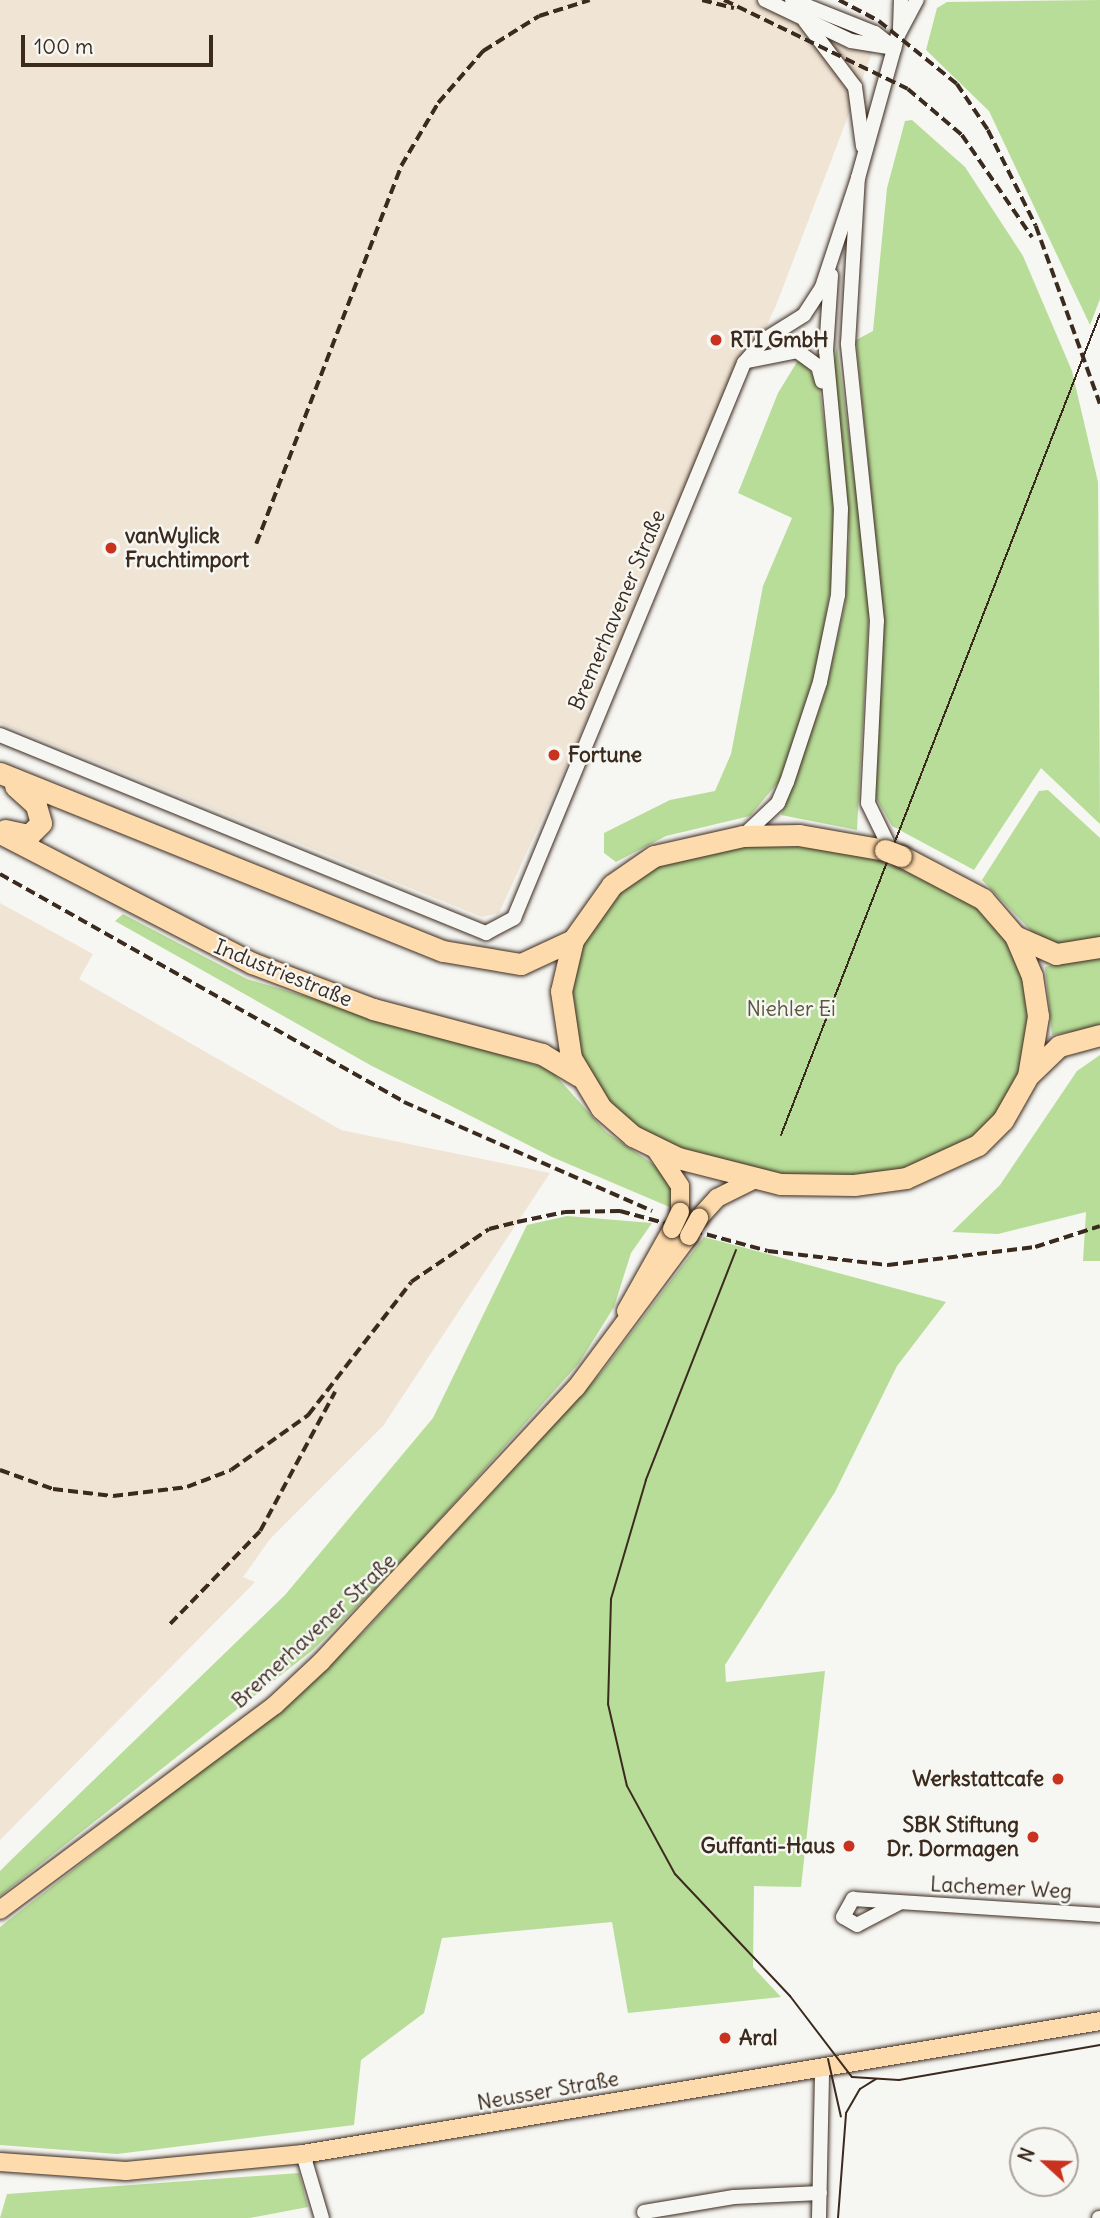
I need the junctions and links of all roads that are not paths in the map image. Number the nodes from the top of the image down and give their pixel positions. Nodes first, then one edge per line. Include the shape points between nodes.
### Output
1 (765, 0) edge
2 (821, 0) edge
3 (901, 0) edge
4 (917, 0) edge
5 (797, 2) edge
6 (805, 21) junction
7 (901, 28) junction
8 (894, 48) junction
9 (862, 163) junction
10 (858, 178) junction
11 (831, 256) junction
12 (804, 315) junction
13 (828, 316) junction
14 (848, 344) junction
15 (744, 363) junction
16 (829, 402) junction
17 (0, 735) edge
18 (0, 775) edge
19 (0, 831) edge
20 (743, 836) junction
21 (891, 850) junction
22 (1015, 936) junction
23 (573, 940) junction
24 (1100, 947) edge
25 (1100, 1035) edge
26 (583, 1083) junction
27 (1020, 1092) junction
28 (654, 1147) junction
29 (753, 1180) junction
30 (681, 1232) junction
31 (899, 1903) dead end
32 (0, 1910) edge
33 (1100, 1915) edge
34 (1100, 2021) edge
35 (822, 2071) junction
36 (303, 2154) junction
37 (0, 2162) edge
38 (820, 2193) junction
39 (644, 2212) dead end
40 (322, 2218) edge
41 (819, 2218) edge

1 - 6 street
2 - 5 street
3 - 7 street
4 - 7 street
5 - 8 street via 875,33
6 - 8 street via 851,41
6 - 9 street via 855,86
7 - 8 street
8 - 9 street
9 - 10 street
10 - 11 street
10 - 14 street
11 - 12 street
11 - 13 street
12 - 13 street
12 - 15 street, Bremerhavener Straße via 764,340
13 - 14 street
13 - 16 street
14 - 21 street via 877,621 868,803
15 - 16 street via 771,352 797,351 818,366
15 - 17 street, Bremerhavener Straße via 514,918 486,933
16 - 20 street via 841,548 831,638 778,803
18 - 19 highway via 36,805 41,822 29,835
18 - 23 highway via 443,951 522,964
19 - 26 highway, Industriestraße via 252,963 412,1021 542,1054
20 - 21 highway via 799,835
20 - 23 highway via 677,847 618,880
21 - 22 highway via 966,887
22 - 24 highway via 1056,954
22 - 27 highway via 1032,976 1038,1016
23 - 26 highway via 561,1015
25 - 27 highway via 1059,1046
26 - 28 highway via 618,1124
27 - 29 highway via 968,1152 906,1178 812,1187
28 - 29 highway
28 - 30 main road, Bremerhavener Straße, bridge via 680,1186
29 - 30 main road, Bremerhavener Straße, bridge via 717,1198
30 - 32 main road, Bremerhavener Straße via 650,1261 615,1337 413,1569 284,1696
31 - 33 street, Lachemer Weg
34 - 35 main road, Neusser Straße
35 - 36 main road, Neusser Straße
35 - 38 street
36 - 37 main road, Neusser Straße via 126,2171
36 - 40 street
38 - 39 street via 734,2197
38 - 41 street

